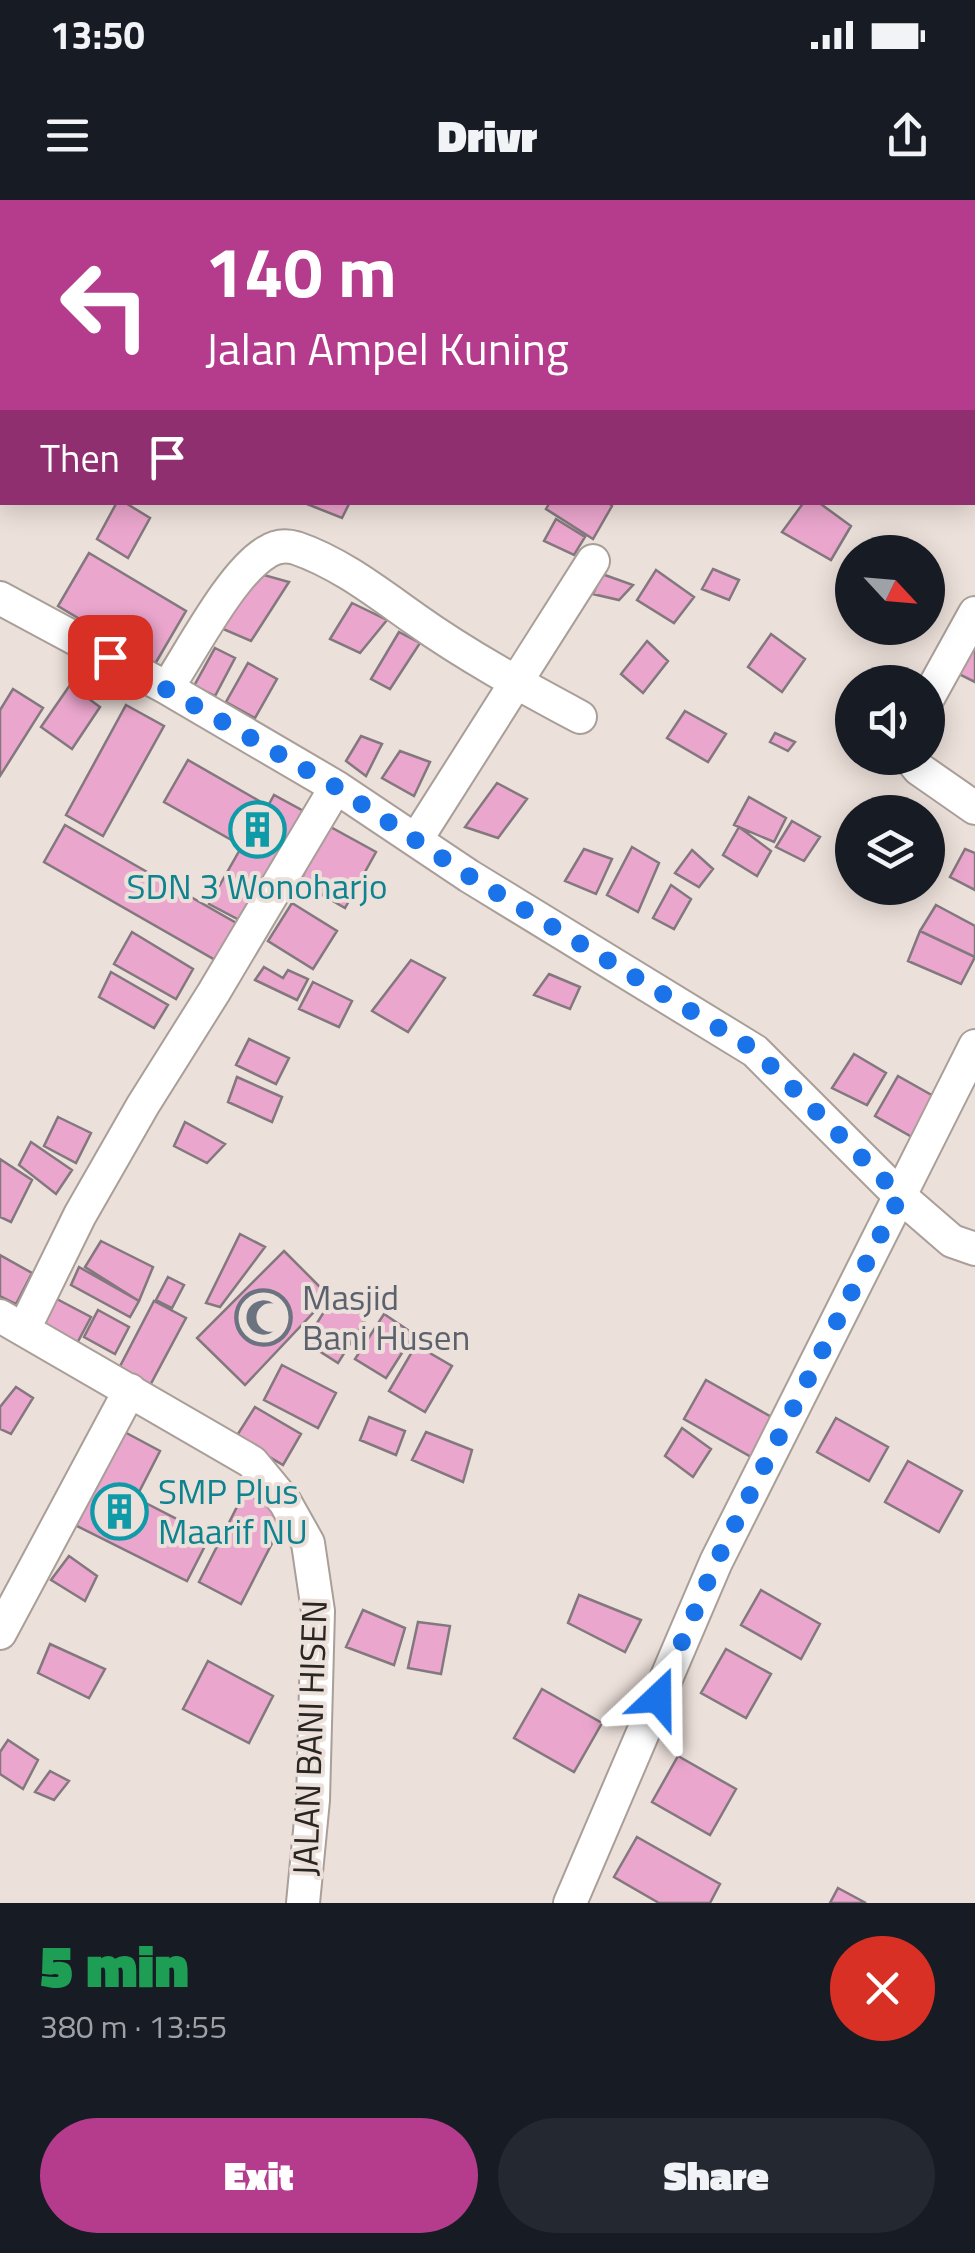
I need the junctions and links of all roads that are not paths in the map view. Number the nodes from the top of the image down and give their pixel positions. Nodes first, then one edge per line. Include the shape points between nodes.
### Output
1 (593, 561) dead end
2 (0, 598) edge
3 (975, 613) edge
4 (945, 667) edge
5 (515, 682) junction
6 (167, 688) junction
7 (580, 717) dead end
8 (928, 775) edge
9 (336, 787) junction
10 (975, 808) edge
11 (416, 840) junction
12 (975, 1046) edge
13 (900, 1196) junction
14 (975, 1249) edge
15 (12, 1323) edge
16 (130, 1390) junction
17 (0, 1633) edge
18 (298, 1896) edge
19 (570, 1903) edge

1 - 5 street
2 - 6 street
3 - 4 street
5 - 6 street via 388,598 282,546 246,569
5 - 7 street
5 - 11 street
6 - 9 street
8 - 10 street
9 - 11 street
9 - 15 street
11 - 13 street via 755,1050
12 - 13 street
13 - 14 street via 952,1241
13 - 19 street via 716,1562
15 - 16 street, JALAN BANI HISEN
16 - 17 street
16 - 18 street, JALAN BANI HISEN via 252,1462 308,1542 318,1611 313,1800

